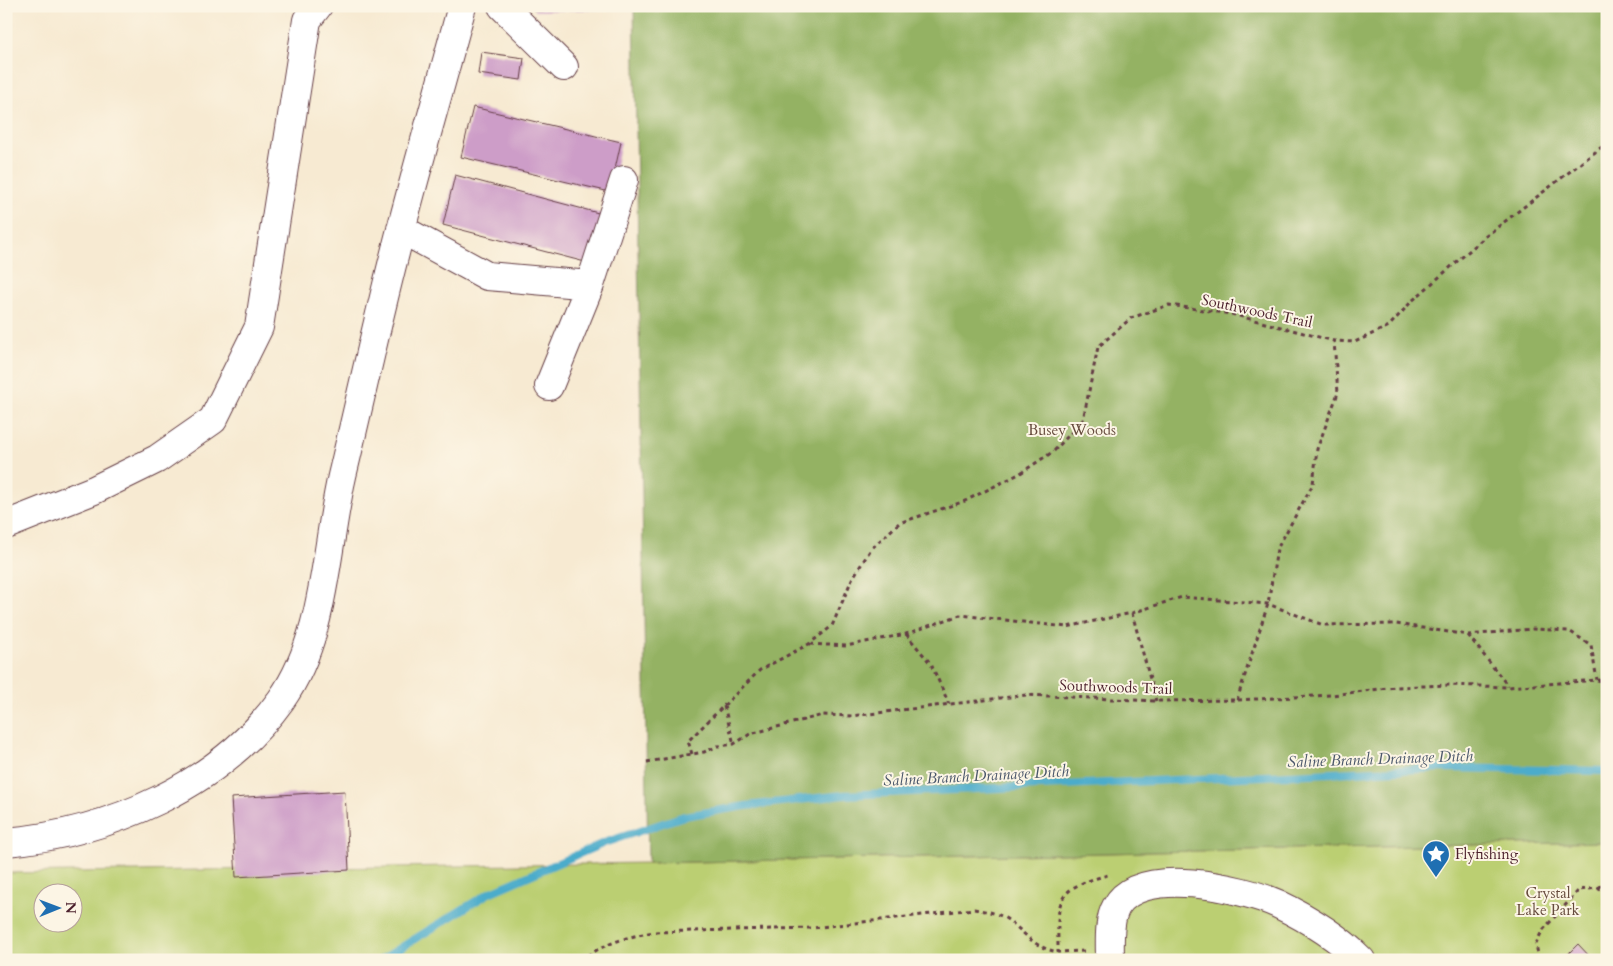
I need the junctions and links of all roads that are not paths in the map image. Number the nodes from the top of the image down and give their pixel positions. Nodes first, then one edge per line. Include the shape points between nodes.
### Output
1 (318, 6) edge
2 (462, 6) edge
3 (502, 6) edge
4 (564, 67) dead end
5 (624, 180) dead end
6 (401, 229) junction
7 (590, 284) junction
8 (549, 386) dead end
9 (6, 525) edge
10 (6, 842) edge
11 (1110, 960) edge
12 (1361, 960) edge

1 - 9 lane via 307,20 259,327 213,420 156,459 94,490
2 - 6 lane
3 - 4 lane
5 - 7 lane
6 - 7 lane via 487,276
6 - 10 lane via 341,482 315,620 301,664 282,699 260,726 228,755 187,784 145,806 102,823
7 - 8 lane
11 - 12 lane via 1112,920 1124,897 1140,887 1190,884 1240,891 1277,904 1310,922

